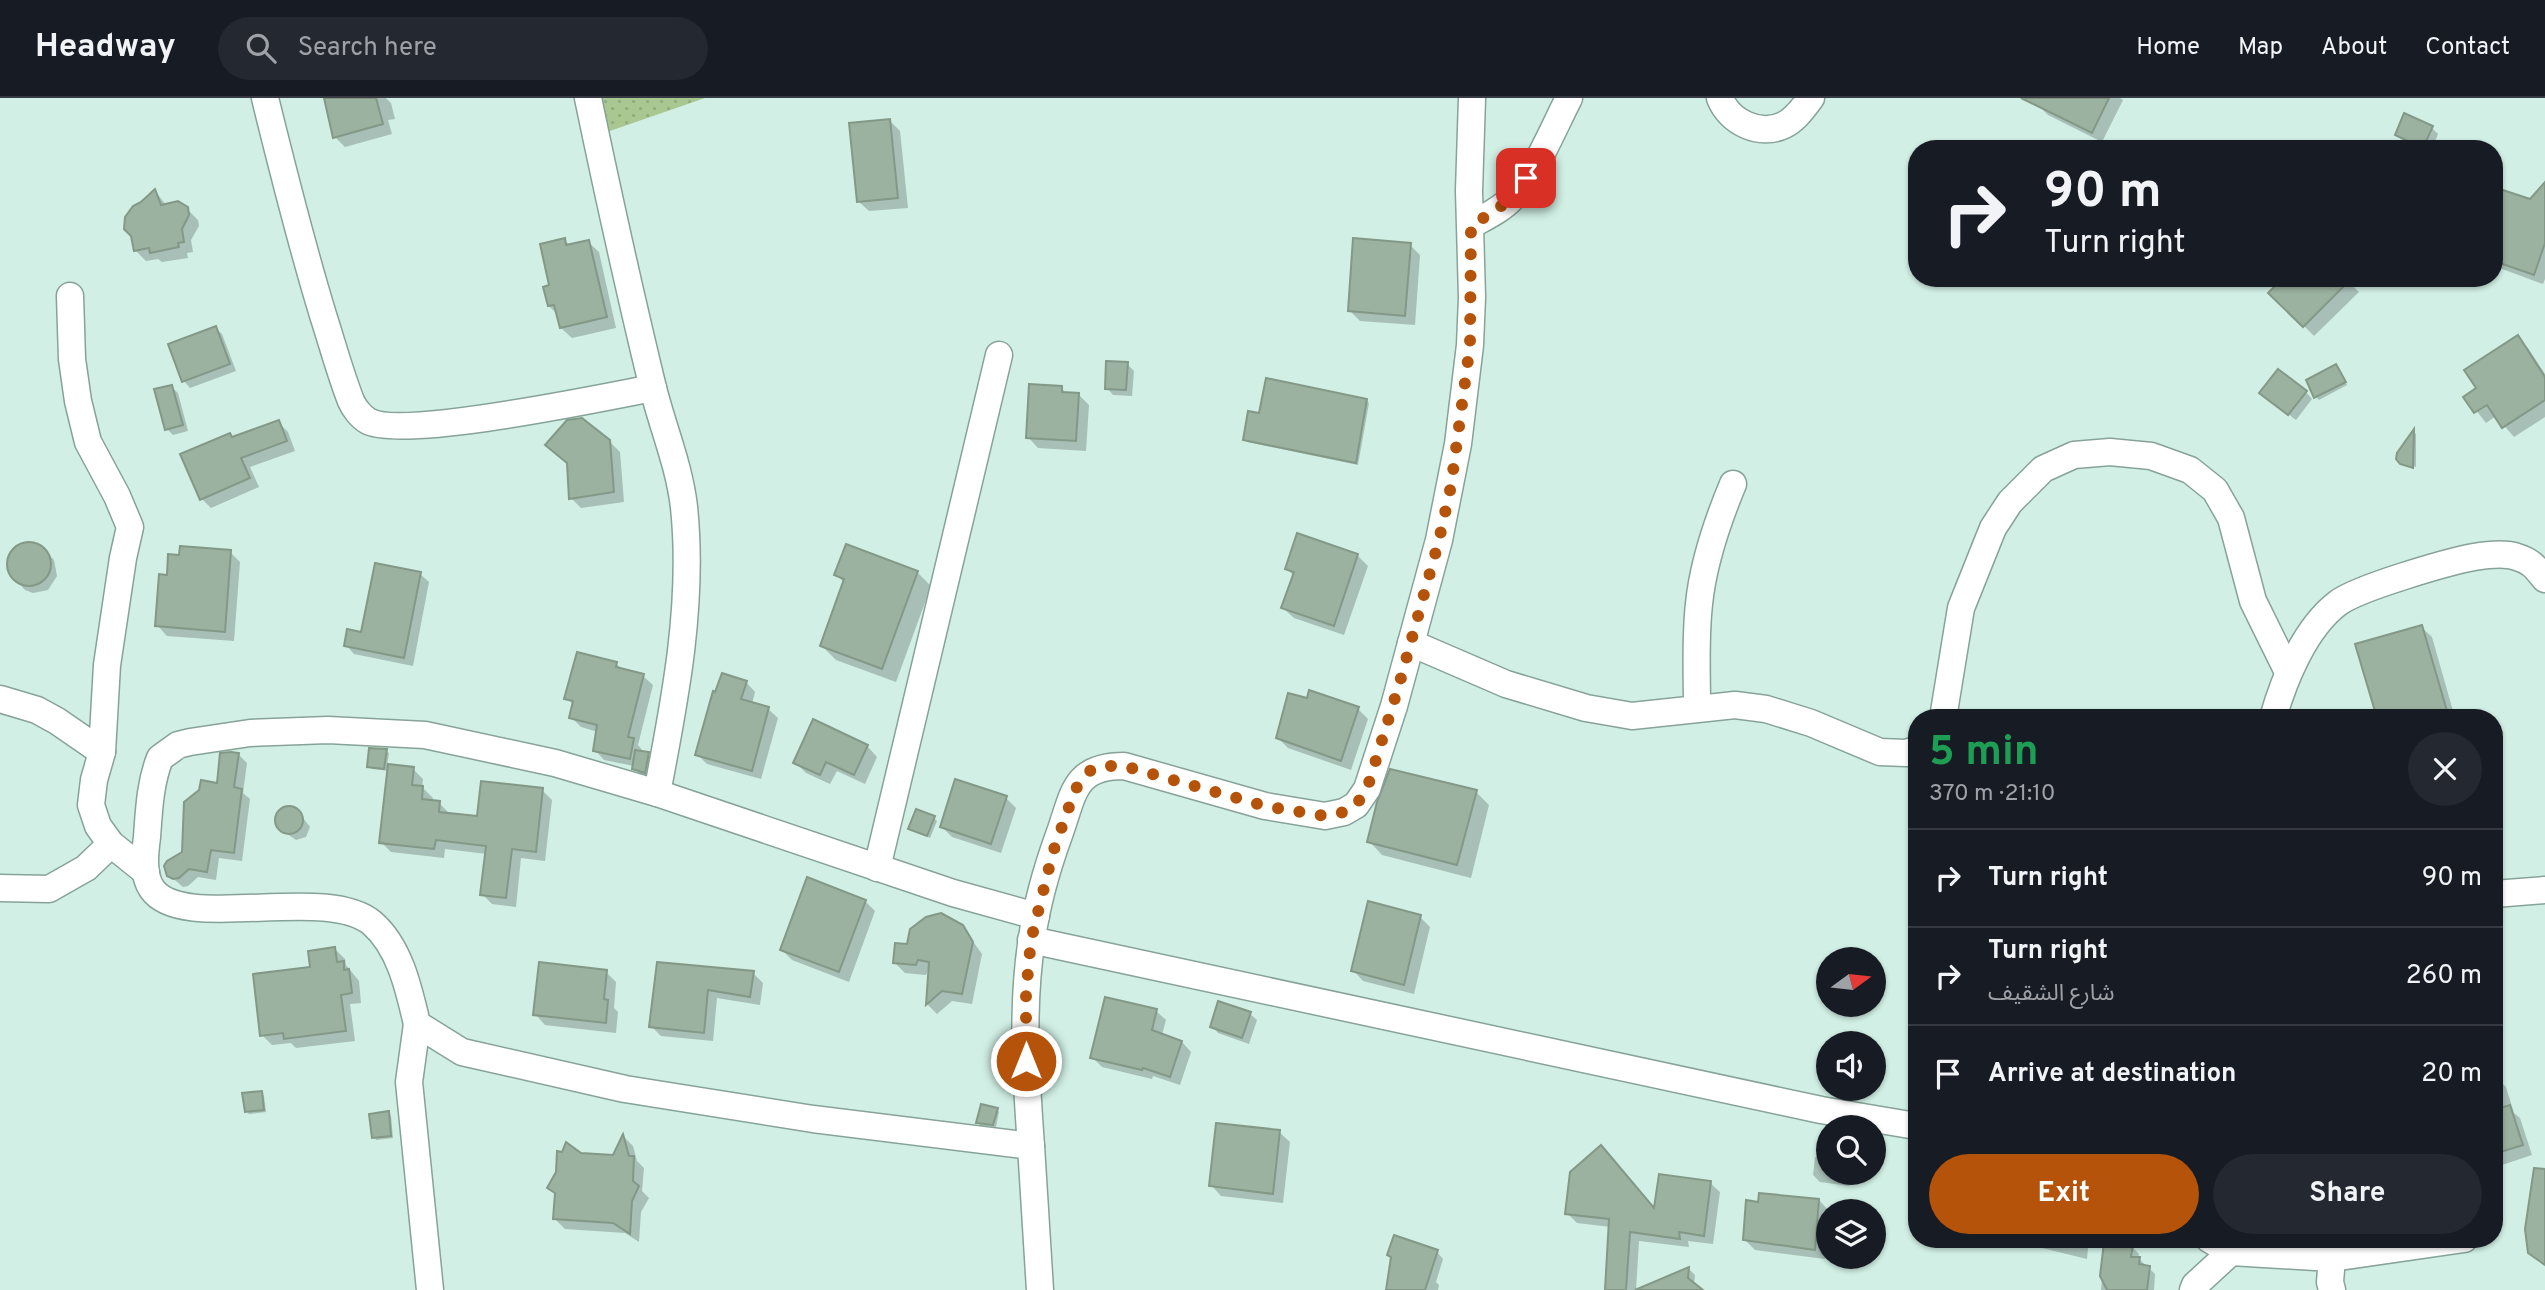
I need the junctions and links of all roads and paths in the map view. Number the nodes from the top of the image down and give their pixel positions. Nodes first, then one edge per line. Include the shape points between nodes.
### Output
1 (265, 98) edge
2 (588, 98) edge
3 (1472, 98) edge
4 (1569, 98) edge
5 (1720, 98) edge
6 (1811, 98) edge
7 (1471, 225) junction
8 (70, 296) dead end
9 (999, 355) dead end
10 (653, 388) junction
11 (1733, 484) dead end
12 (2545, 579) edge
13 (1410, 643) junction
14 (2288, 672) junction
15 (0, 699) edge
16 (1698, 708) junction
17 (1944, 709) edge
18 (2276, 709) edge
19 (102, 752) junction
20 (1908, 752) edge
21 (657, 793) junction
22 (111, 844) junction
23 (877, 868) junction
24 (146, 872) junction
25 (0, 888) edge
26 (2545, 890) edge
27 (2503, 893) edge
28 (1033, 928) junction
29 (417, 1024) junction
30 (1908, 1125) edge
31 (1031, 1146) junction
32 (2219, 1248) edge
33 (2268, 1248) edge
34 (2401, 1248) edge
35 (2332, 1258) junction
36 (430, 1290) edge
37 (1040, 1290) edge
38 (2193, 1290) edge
39 (2332, 1290) edge

1 - 10 street via 337,358 352,403 369,422 437,424
2 - 10 street
3 - 7 street
4 - 7 street via 1512,198
5 - 6 street via 1733,118 1764,130 1788,122
7 - 13 street via 1470,345 1458,444 1439,540
8 - 19 street via 78,401 89,442 130,527 107,665
9 - 23 street
10 - 21 street via 676,460 686,537 682,640
11 - 16 street via 1718,520 1699,600
12 - 14 street via 2532,563 2514,556 2476,556 2365,590 2339,602 2321,620
13 - 16 street via 1506,684 1586,708 1632,716
13 - 28 street via 1367,789 1356,805 1344,812 1310,815 1124,766 1091,770 1075,790
14 - 17 street via 2253,601 2231,518 2215,490 2190,470 2151,456 2074,455 2043,469 2010,502 1993,528 1961,608
14 - 18 street
15 - 19 street via 37,710
16 - 20 street via 1735,705 1766,709 1880,752
19 - 22 street via 91,805
21 - 23 street
21 - 24 street via 555,763 425,735 328,730 209,738 178,745 160,758 149,802
22 - 24 street
22 - 25 street via 86,867 50,889
23 - 28 street via 953,893
24 - 29 street via 159,897 186,906 333,907 354,912 372,924 388,944 410,992
26 - 27 street
28 - 30 street via 1821,1110
28 - 31 street via 1025,1071
29 - 31 street via 462,1052 625,1089 813,1119
29 - 36 street via 409,1082
31 - 37 street
32 - 38 street
33 - 35 street
34 - 35 street
35 - 39 street

